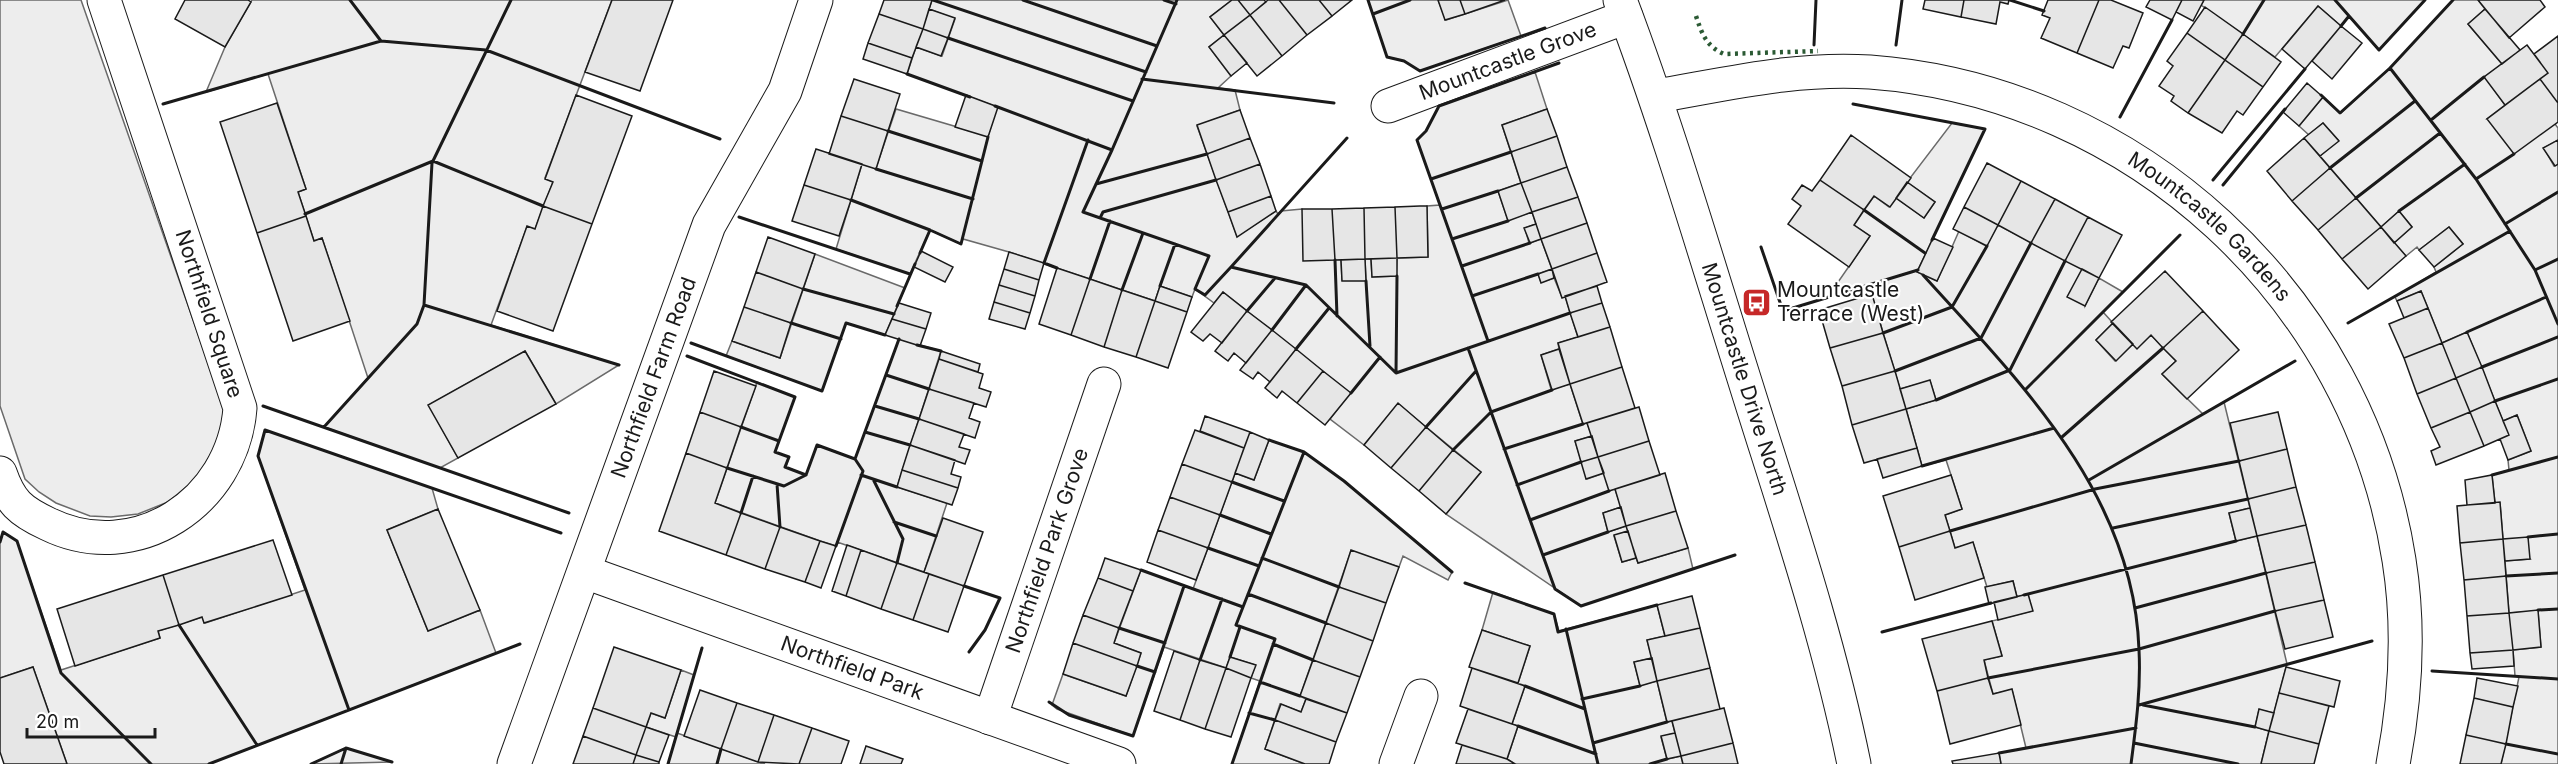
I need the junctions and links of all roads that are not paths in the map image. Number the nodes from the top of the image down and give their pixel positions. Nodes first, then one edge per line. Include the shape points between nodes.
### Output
1 (104, 0) edge
2 (816, 0) edge
3 (1623, 8) edge
4 (1656, 96) junction
5 (1388, 106) dead end
6 (1104, 384) dead end
7 (0, 473) edge
8 (585, 572) junction
9 (1421, 696) dead end
10 (990, 718) junction
11 (513, 764) edge
12 (1119, 764) edge
13 (1396, 764) edge
14 (1854, 764) edge
15 (2393, 764) edge

1 - 7 street, Northfield Square via 240,408 238,431 223,470 193,505 168,522 128,535 106,537 59,529 23,509 8,495
2 - 8 street, Northfield Farm Road via 785,91 709,225
3 - 4 street, Mountcastle Drive North
3 - 5 street, Mountcastle Grove
4 - 14 street, Mountcastle Drive North via 1819,620
4 - 15 street, Mountcastle Gardens via 1789,72 1869,72 1940,81 2015,102 2085,131 2162,176 2213,218 2265,270 2305,322 2351,403 2374,459 2393,527 2404,607 2406,665
6 - 10 street, Northfield Park Grove
8 - 10 street, Northfield Park
8 - 11 street, Northfield Farm Road
9 - 13 street
10 - 12 street, Northfield Park

